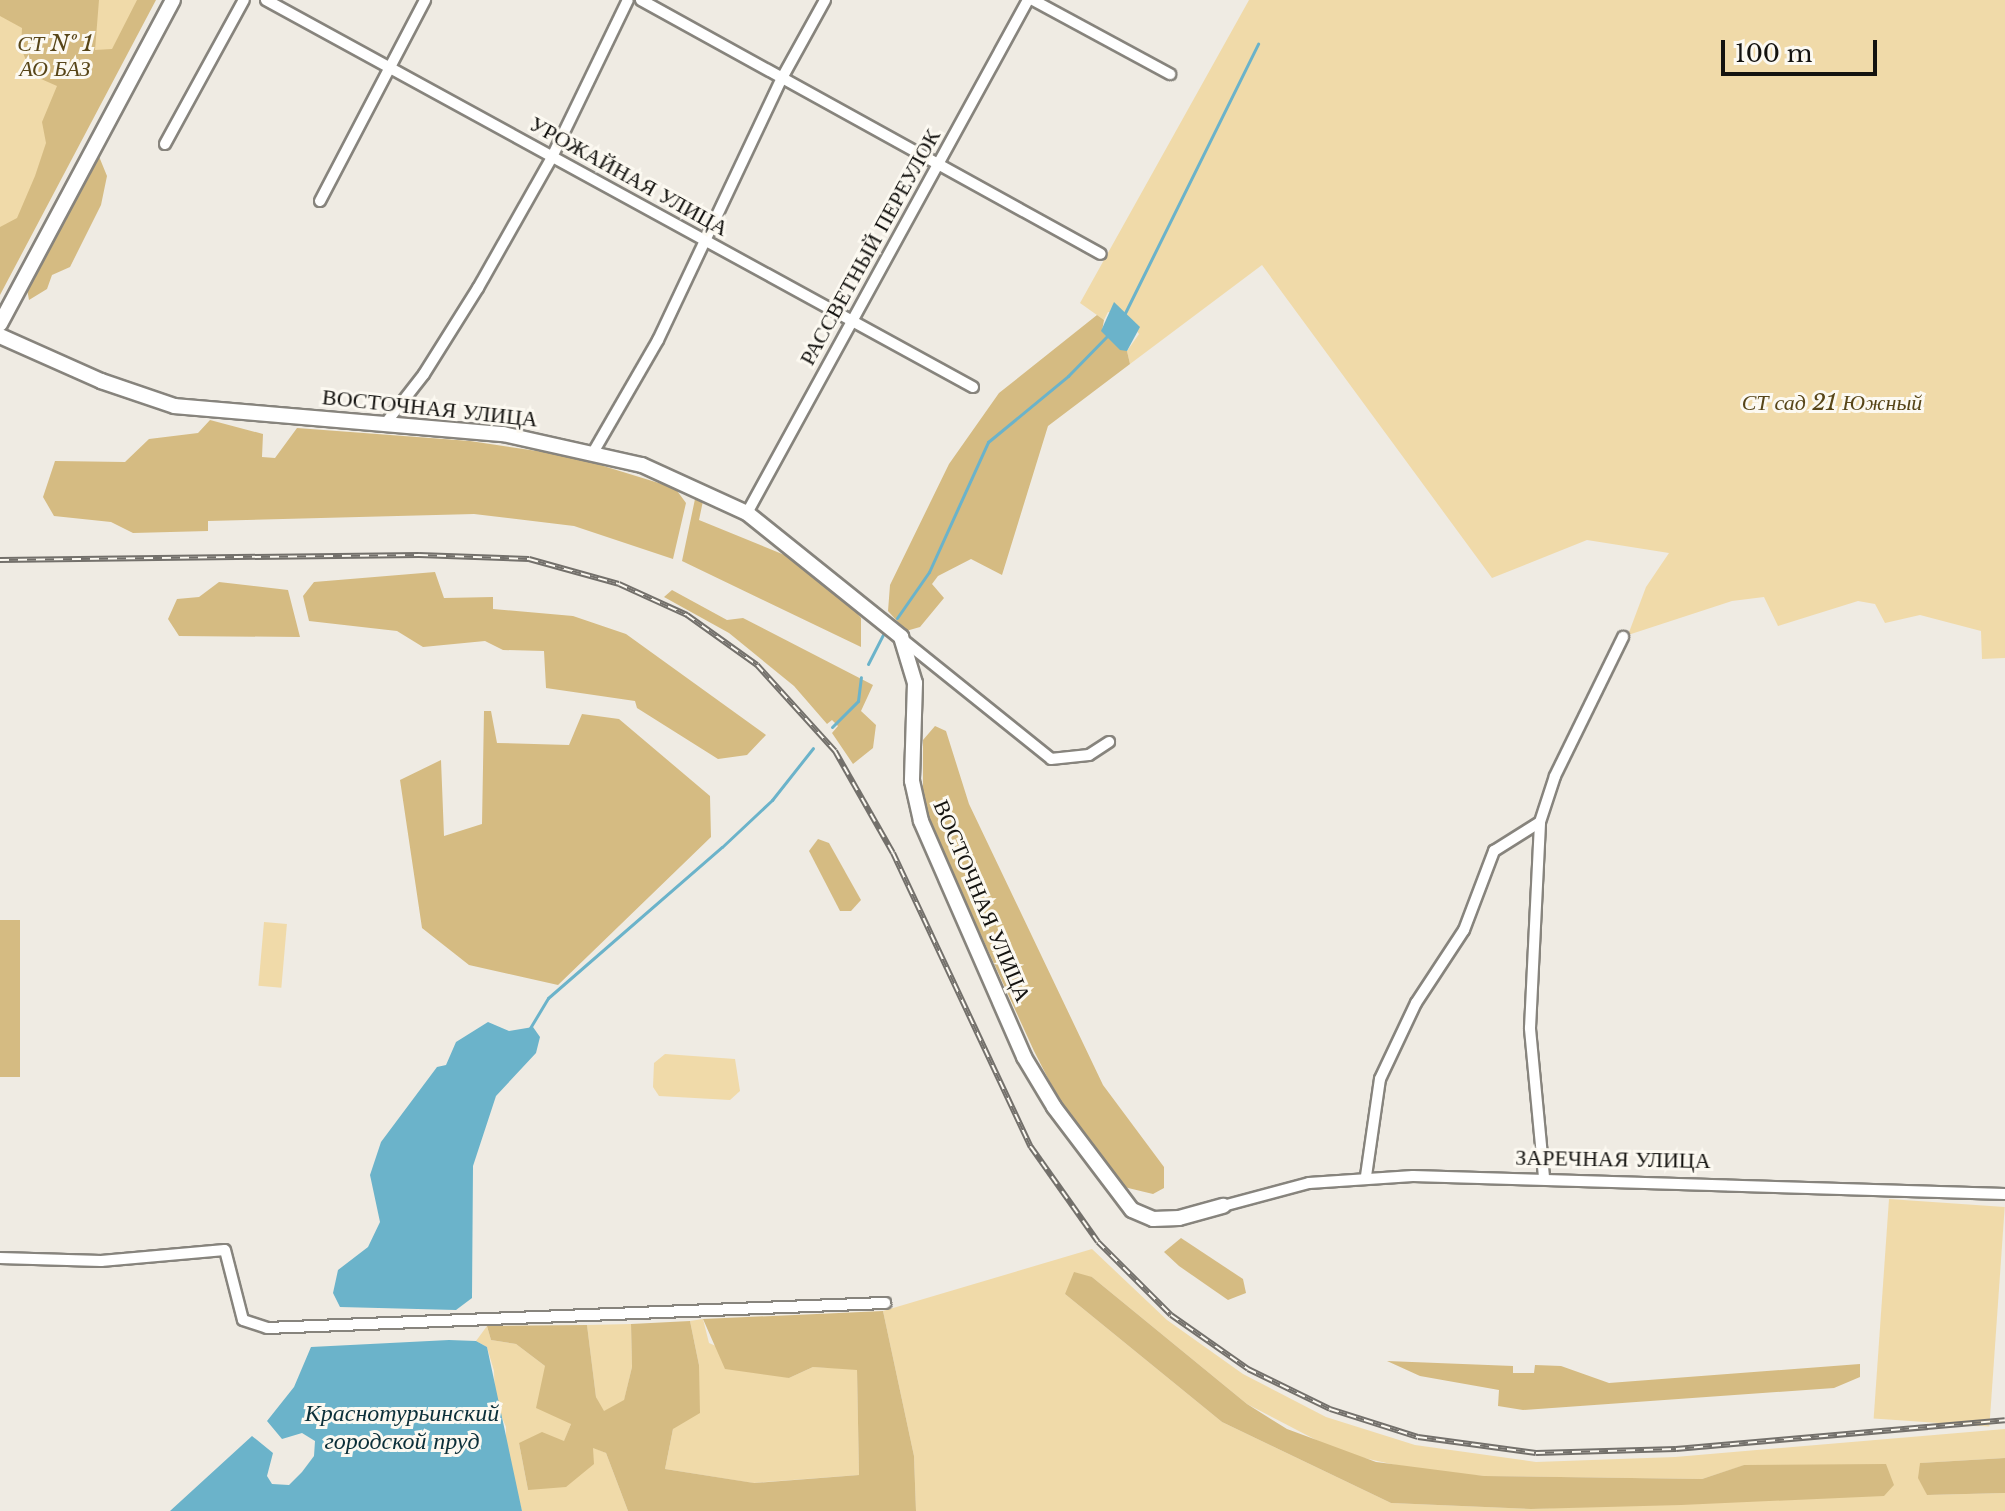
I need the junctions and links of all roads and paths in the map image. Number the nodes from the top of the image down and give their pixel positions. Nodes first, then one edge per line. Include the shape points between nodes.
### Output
1 (173, 0) edge
2 (244, 0) edge
3 (266, 0) edge
4 (425, 0) edge
5 (628, 0) edge
6 (641, 0) edge
7 (825, 0) edge
8 (1030, 0) edge
9 (389, 67) junction
10 (1170, 74) dead end
11 (782, 78) junction
12 (165, 144) dead end
13 (552, 157) junction
14 (938, 164) junction
15 (320, 201) dead end
16 (707, 242) junction
17 (1101, 254) dead end
18 (852, 321) junction
19 (0, 324) edge
20 (0, 336) edge
21 (973, 387) dead end
22 (385, 424) junction
23 (594, 451) junction
24 (747, 513) junction
25 (901, 637) junction
26 (1623, 637) dead end
27 (1109, 742) dead end
28 (1540, 822) junction
29 (1366, 1176) junction
30 (1544, 1177) junction
31 (2005, 1194) edge
32 (1223, 1206) joint
33 (0, 1258) edge
34 (885, 1303) dead end

1 - 19 street
2 - 12 street
3 - 9 street, УРОЖАЙНАЯ УЛИЦА
4 - 9 street
5 - 13 street
6 - 11 street
7 - 11 street
8 - 10 street
8 - 14 street, РАССВЕТНЫЙ ПЕРЕУЛОК
9 - 13 street, УРОЖАЙНАЯ УЛИЦА
9 - 15 street
11 - 14 street
11 - 16 street
13 - 16 street, УРОЖАЙНАЯ УЛИЦА
13 - 22 street via 424,374
14 - 17 street
14 - 18 street, РАССВЕТНЫЙ ПЕРЕУЛОК
16 - 18 street, УРОЖАЙНАЯ УЛИЦА
16 - 23 street
18 - 21 street, УРОЖАЙНАЯ УЛИЦА
18 - 24 street, РАССВЕТНЫЙ ПЕРЕУЛОК
20 - 22 street, ВОСТОЧНАЯ УЛИЦА via 101,381 175,406
22 - 23 street, ВОСТОЧНАЯ УЛИЦА via 503,434
23 - 24 street, ВОСТОЧНАЯ УЛИЦА via 695,486
24 - 25 street, ВОСТОЧНАЯ УЛИЦА
25 - 27 street via 1051,759 1089,755
25 - 32 street, ВОСТОЧНАЯ УЛИЦА via 915,683 912,781 921,821 1024,1057 1054,1107 1132,1210 1166,1219
26 - 28 street via 1555,776
28 - 29 street via 1494,851 1464,930 1416,1003 1380,1079
28 - 30 street via 1530,1028
29 - 30 street, ЗАРЕЧНАЯ УЛИЦА
29 - 32 street, ЗАРЕЧНАЯ УЛИЦА via 1309,1183
30 - 31 street, ЗАРЕЧНАЯ УЛИЦА
33 - 34 street via 101,1261 225,1250 243,1320 267,1328

